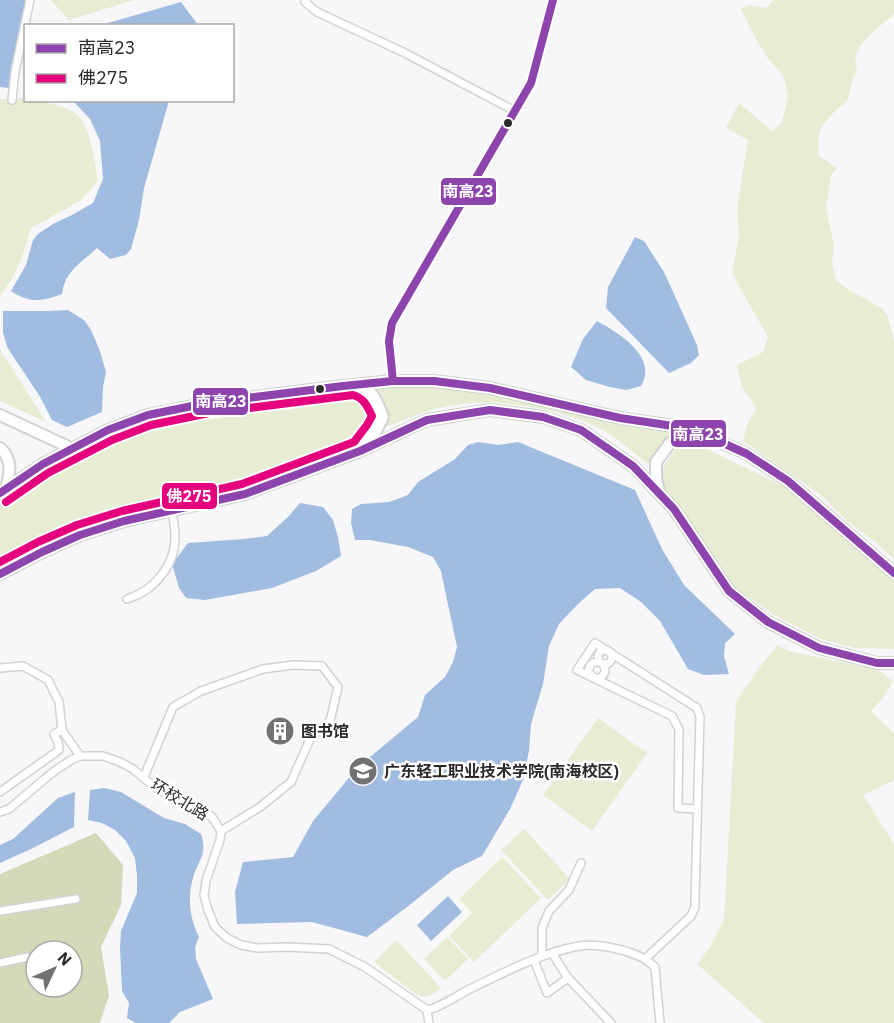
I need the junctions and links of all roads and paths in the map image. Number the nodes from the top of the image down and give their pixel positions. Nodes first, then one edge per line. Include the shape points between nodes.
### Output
1 (30, 0) edge
2 (306, 0) edge
3 (553, 0) edge
4 (25, 24) edge
5 (24, 29) edge
6 (12, 100) dead end
7 (515, 111) junction
8 (393, 381) junction
9 (354, 384) junction
10 (0, 415) edge
11 (691, 432) junction
12 (0, 448) edge
13 (73, 449) junction
14 (360, 451) junction
15 (3, 491) edge
16 (659, 494) junction
17 (172, 511) junction
18 (894, 573) edge
19 (0, 574) edge
20 (127, 599) dead end
21 (609, 651) junction
22 (601, 663) junction
23 (894, 663) edge
24 (0, 668) edge
25 (593, 677) junction
26 (62, 730) junction
27 (80, 756) junction
28 (144, 777) junction
29 (0, 792) edge
30 (697, 809) junction
31 (0, 812) edge
32 (221, 831) junction
33 (581, 863) dead end
34 (76, 899) dead end
35 (0, 911) edge
36 (552, 954) junction
37 (542, 956) junction
38 (24, 958) edge
39 (645, 959) junction
40 (534, 960) junction
41 (0, 963) edge
42 (568, 978) junction
43 (427, 1010) junction
44 (429, 1023) edge
45 (611, 1023) edge
46 (660, 1023) edge

1 - 4 street
2 - 7 street via 317,12
3 - 7 street via 531,83
5 - 6 street
7 - 8 street via 392,322 389,341
8 - 9 main road
8 - 11 main road via 490,388
9 - 13 main road via 207,403 148,415
9 - 14 main road via 367,388 383,417
10 - 13 main road
11 - 16 main road via 670,443 656,462
11 - 18 main road via 747,454 788,481
12 - 15 main road via 10,472
13 - 15 main road
14 - 16 main road via 427,420 489,410 543,417 581,430 633,466
14 - 17 main road via 244,494
16 - 23 main road via 674,509 729,591 768,622 819,648 877,663
17 - 19 main road via 80,535
17 - 20 street via 175,538 170,563 159,579 138,596
21 - 22 street via 611,661
21 - 25 street via 595,642 578,670
21 - 30 street via 697,708
22 - 25 street via 591,665
22 - 25 street via 604,675
24 - 26 street via 23,666 48,680 58,702
25 - 30 street via 672,716 679,729 678,808
26 - 27 street
26 - 29 street via 54,734 59,750
27 - 28 street, 环校北路 via 103,756
27 - 31 street
28 - 32 street, 环校北路 via 157,789 212,817
28 - 32 street via 173,707 201,691 263,669 322,666 338,687 330,721 311,737 291,782
30 - 39 street via 695,907 691,916
32 - 43 street, 环校北路 via 204,895 215,927 227,938 257,948 329,949 365,967
33 - 37 street via 569,891 549,910 542,928
34 - 35 street
36 - 37 street
36 - 39 street via 581,946 610,948
36 - 42 street
37 - 40 street
38 - 41 street
39 - 46 street via 655,967
40 - 42 street via 547,993
40 - 43 street
42 - 45 street
43 - 44 street

